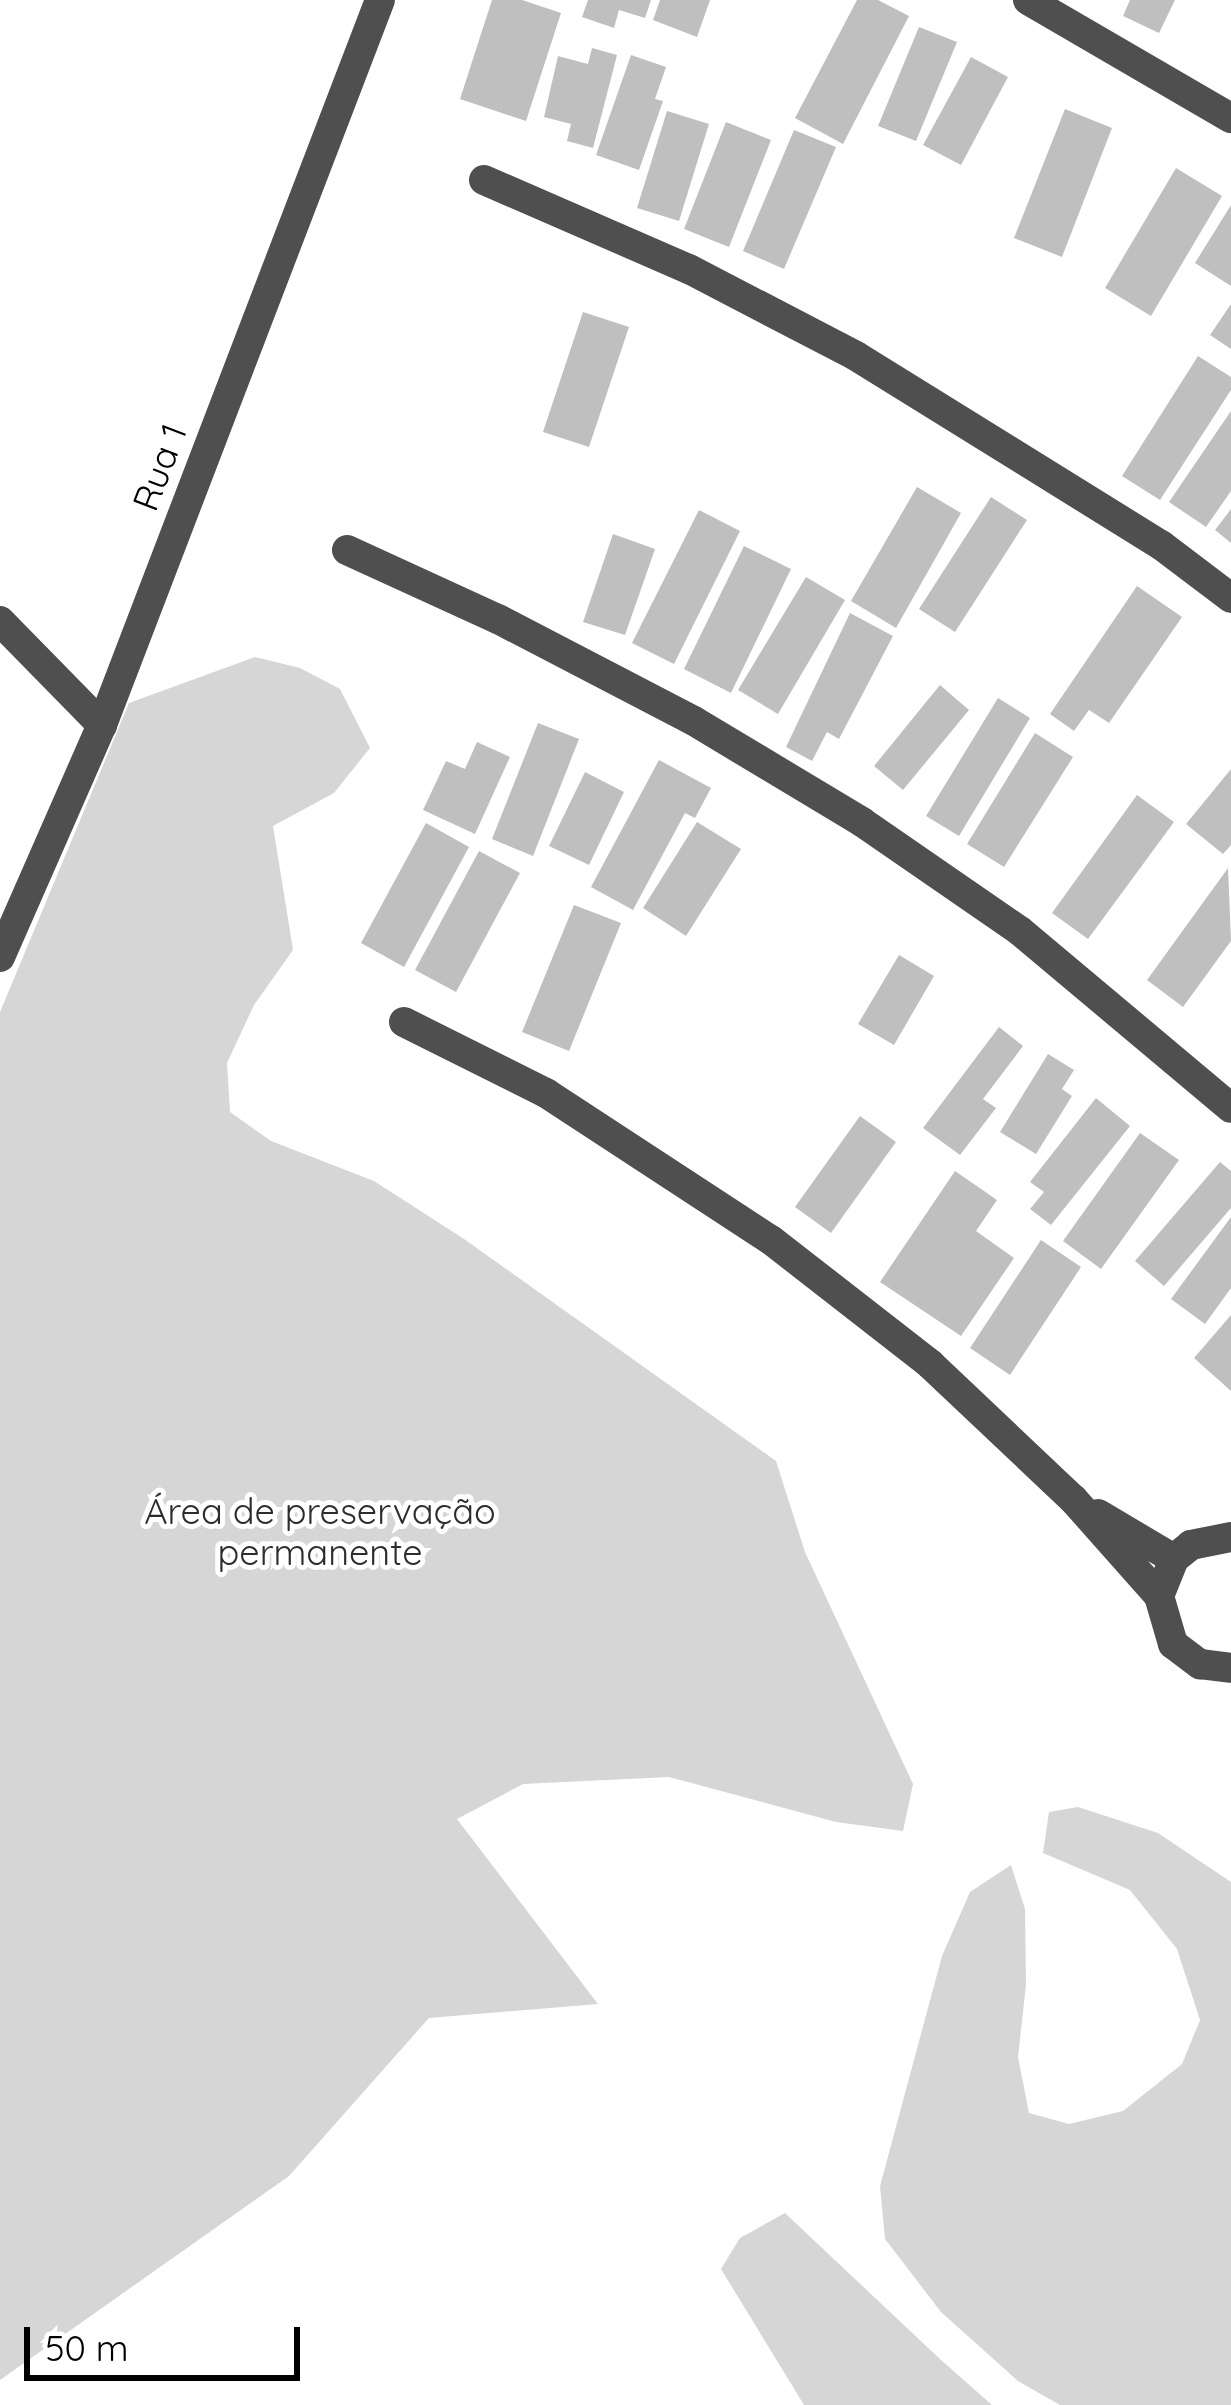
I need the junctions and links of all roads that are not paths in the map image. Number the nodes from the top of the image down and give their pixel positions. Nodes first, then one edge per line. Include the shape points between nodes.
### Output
1 (380, 0) edge
2 (1028, 0) edge
3 (1231, 118) edge
4 (484, 180) dead end
5 (346, 550) dead end
6 (1231, 598) edge
7 (0, 621) edge
8 (102, 725) junction
9 (0, 957) edge
10 (404, 1022) dead end
11 (1231, 1108) edge
12 (1072, 1499) junction
13 (1231, 1537) edge
14 (1174, 1559) junction
15 (1159, 1596) junction
16 (1231, 1668) edge

1 - 8 street, Rua 1
2 - 3 street
4 - 6 street via 688,269 856,356 1161,545
5 - 11 street via 694,721 862,822 1020,931
7 - 8 street
8 - 9 street, Rua 1
10 - 12 street via 546,1093 770,1240 930,1364
12 - 14 street
12 - 15 street
13 - 14 street via 1191,1545
14 - 15 street
15 - 16 street via 1173,1644 1200,1664

